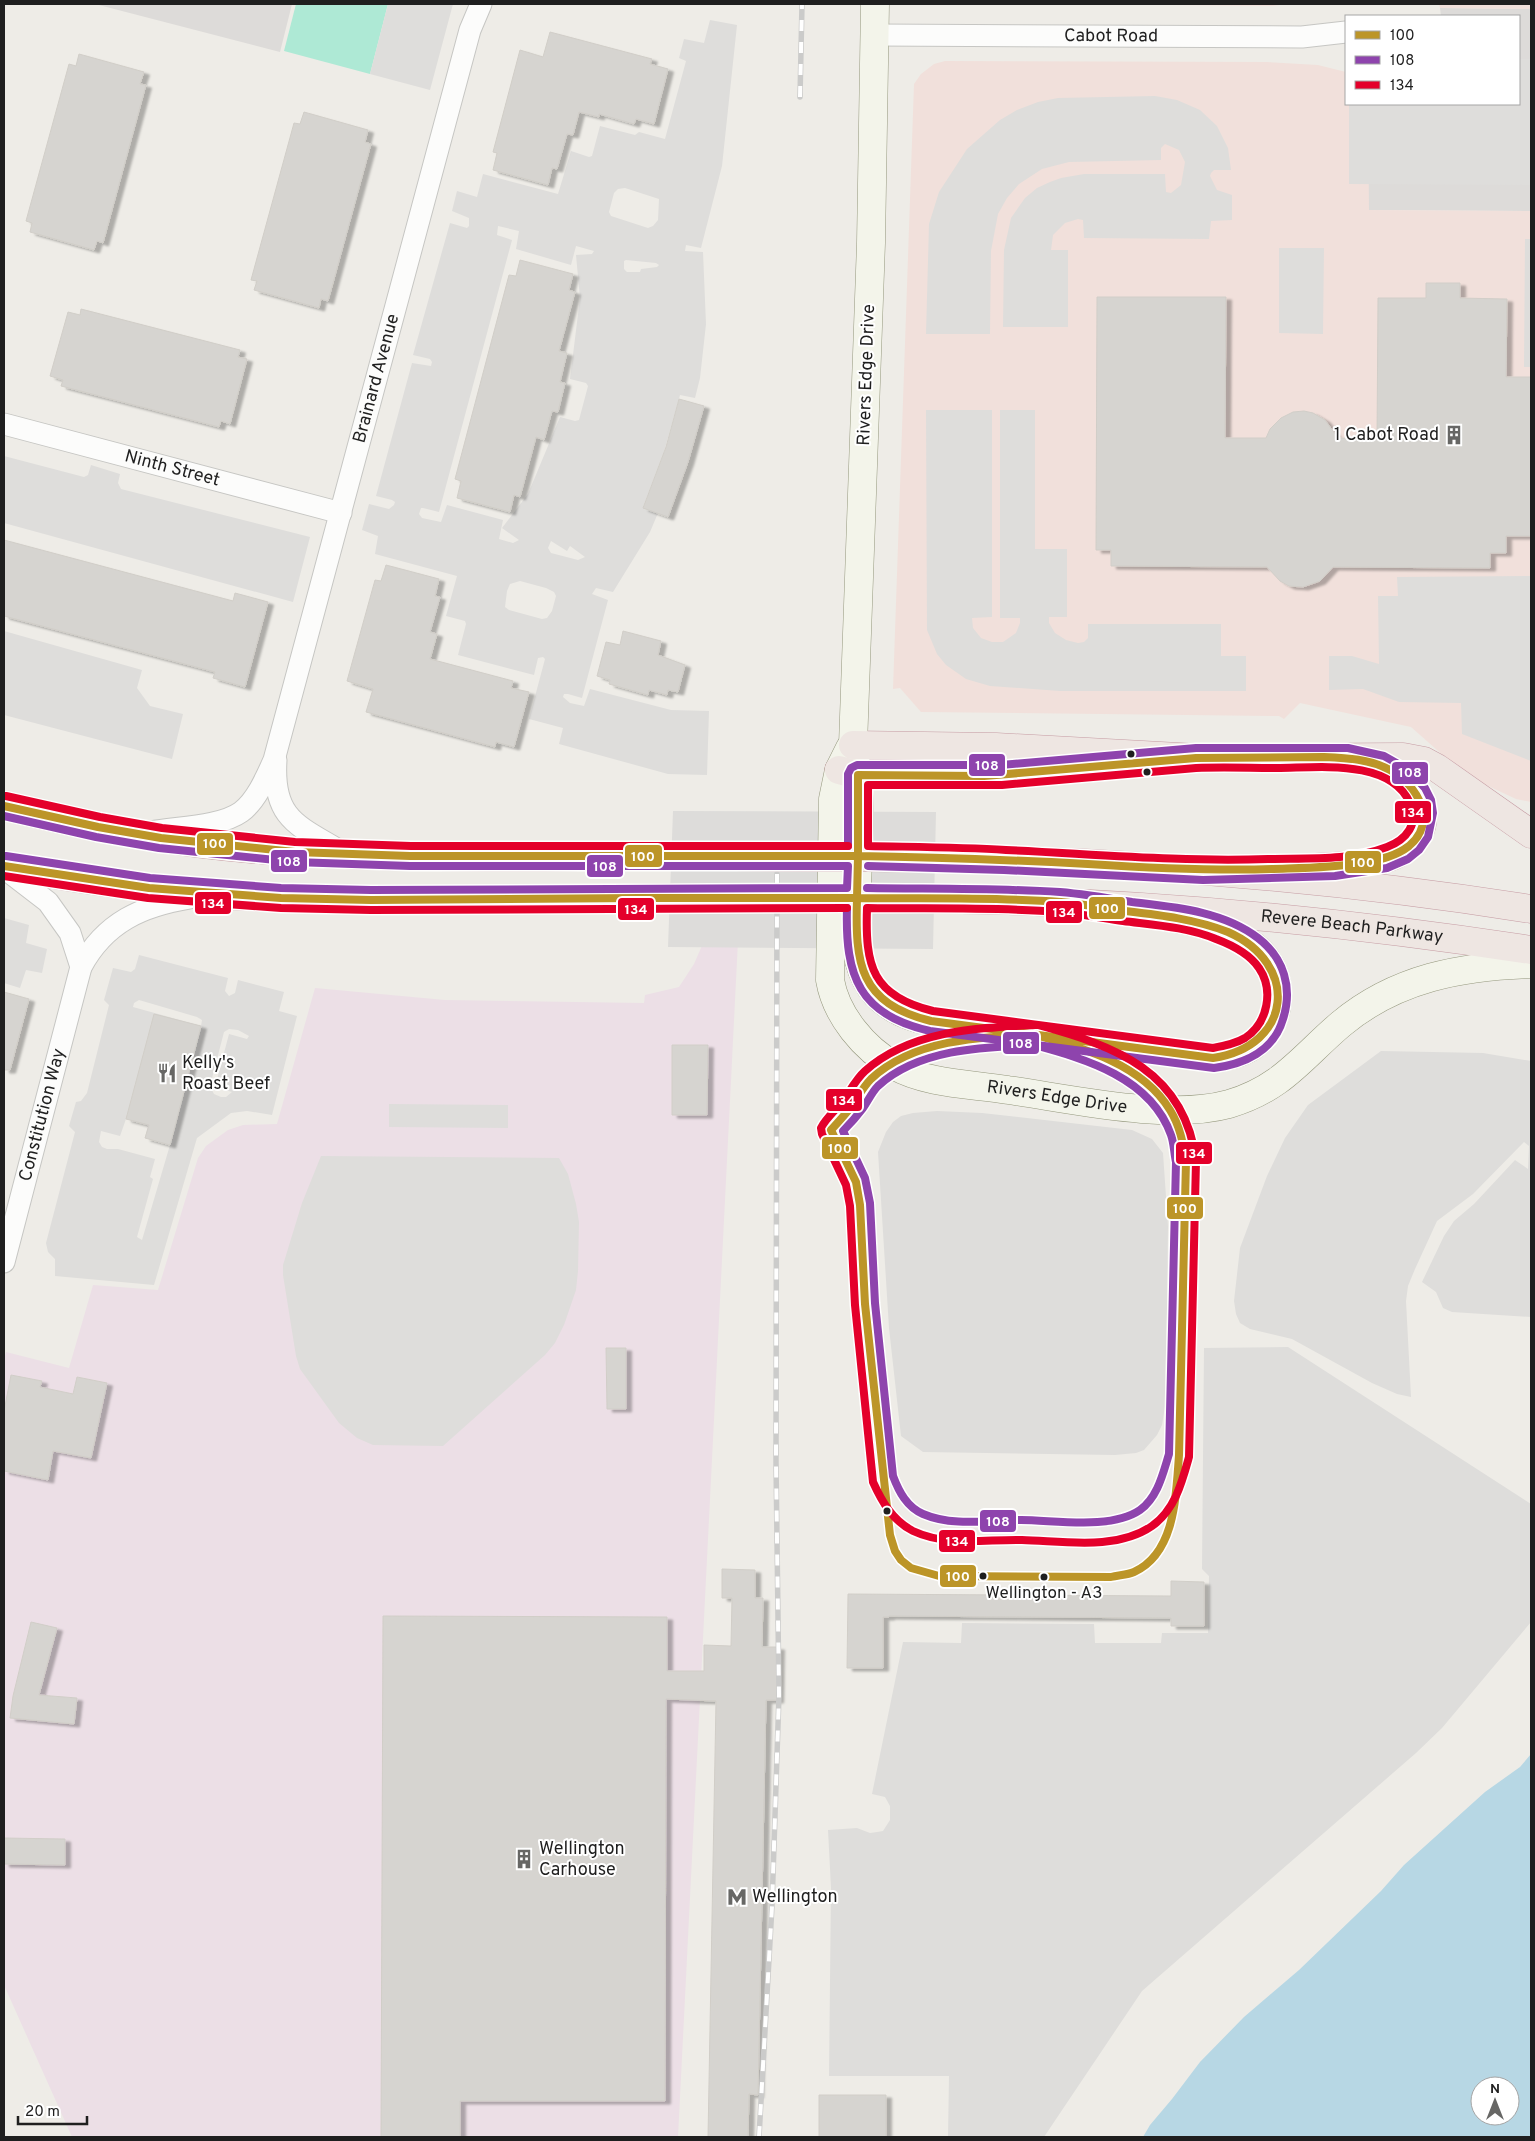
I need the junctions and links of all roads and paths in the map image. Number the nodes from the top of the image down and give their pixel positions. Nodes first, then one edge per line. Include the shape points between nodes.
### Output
1 (481, 4) edge
2 (875, 4) edge
3 (1345, 32) edge
4 (875, 35) junction
5 (4, 424) edge
6 (341, 513) junction
7 (852, 745) junction
8 (1196, 758) junction
9 (1341, 758) junction
10 (849, 773) junction
11 (269, 788) junction
12 (4, 806) edge
13 (140, 834) junction
14 (1531, 834) edge
15 (345, 854) junction
16 (4, 867) edge
17 (1216, 872) junction
18 (217, 894) junction
19 (1061, 902) junction
20 (1531, 909) edge
21 (1531, 950) edge
22 (1531, 964) edge
23 (81, 967) junction
24 (4, 1262) edge

1 - 6 street, Brainard Avenue via 470,30
2 - 4 main road, Rivers Edge Drive
3 - 4 street, Cabot Road via 1302,37
4 - 7 main road, Rivers Edge Drive via 871,244
5 - 6 street, Ninth Street
6 - 11 street, Brainard Avenue
7 - 8 highway via 996,747
7 - 10 main road, Rivers Edge Drive
8 - 9 highway
8 - 10 highway via 996,776
9 - 14 highway via 1389,756 1424,762
9 - 17 highway via 1382,766 1411,784 1422,805 1423,820 1419,834 1405,850 1355,864
10 - 19 main road, Rivers Edge Drive via 859,810 856,946 867,981 890,1006 908,1016 931,1021 1205,1057 1228,1056 1243,1051 1258,1042 1267,1030 1276,1007 1276,977 1262,954 1241,938 1170,917
10 - 22 main road, Rivers Edge Drive via 832,809 829,971 832,989 841,1012 866,1044 897,1068 919,1075 1143,1108 1186,1110 1215,1107 1243,1099 1286,1076 1353,1014 1404,985 1454,971
11 - 13 street, Brainard Avenue via 244,810 229,818
11 - 15 street via 298,826
12 - 13 highway
13 - 15 highway via 243,848
15 - 17 highway, bridge via 935,858 1052,861
16 - 18 highway, Revere Beach Parkway via 122,885
16 - 23 street via 48,902 70,933
17 - 20 highway via 1380,887
18 - 19 highway, Revere Beach Parkway, bridge via 352,900 670,898
18 - 23 street, Constitution Way via 164,903 131,915 99,939
19 - 21 highway, Revere Beach Parkway via 1279,918 1410,932
23 - 24 street, Constitution Way

